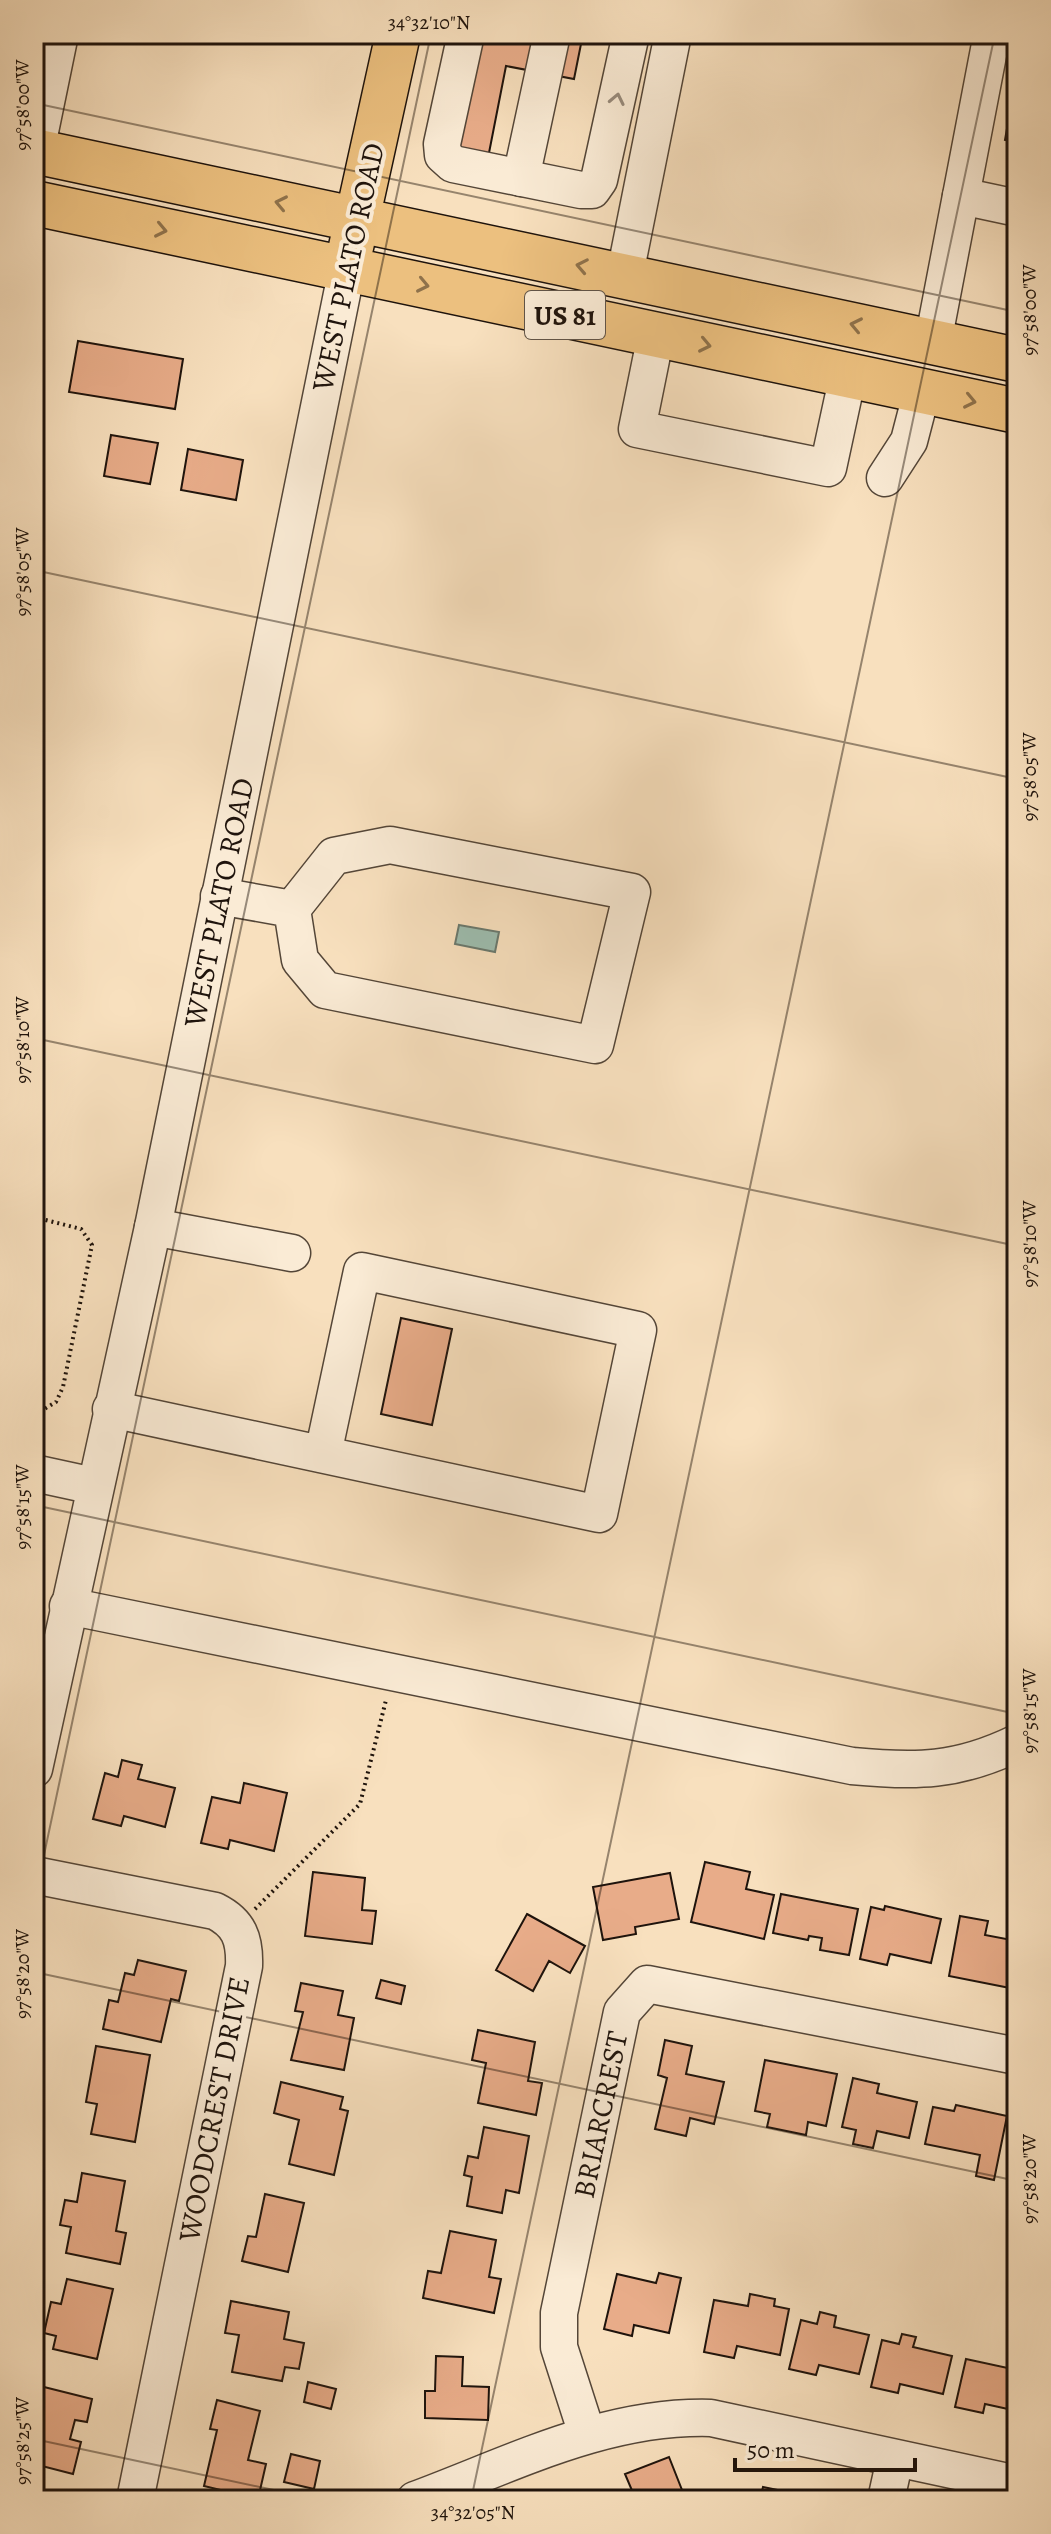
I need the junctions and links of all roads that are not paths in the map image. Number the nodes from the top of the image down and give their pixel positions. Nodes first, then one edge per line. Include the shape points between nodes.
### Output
1 (60, 34) edge
2 (398, 34) edge
3 (466, 34) edge
4 (552, 34) edge
5 (631, 34) edge
6 (673, 34) edge
7 (992, 34) edge
8 (35, 151) edge
9 (603, 164) junction
10 (645, 172) junction
11 (521, 178) junction
12 (961, 196) junction
13 (34, 203) edge
14 (1017, 208) edge
15 (358, 219) junction
16 (347, 269) junction
17 (625, 274) junction
18 (656, 335) junction
19 (933, 342) junction
20 (1017, 360) edge
21 (848, 375) junction
22 (922, 391) junction
23 (1017, 411) edge
24 (885, 478) dead end
25 (219, 896) junction
26 (292, 909) junction
27 (153, 1227) junction
28 (292, 1253) dead end
29 (111, 1409) junction
30 (323, 1454) junction
31 (34, 1473) edge
32 (94, 1486) junction
33 (68, 1606) junction
34 (1017, 1743) edge
35 (34, 1769) edge
36 (34, 1875) edge
37 (1017, 2056) edge
38 (587, 2434) junction
39 (895, 2459) junction
40 (1017, 2484) edge
41 (432, 2497) edge
42 (135, 2500) edge
43 (886, 2500) edge

1 - 8 street
2 - 15 main road, WEST PLATO ROAD
3 - 11 street via 443,155 453,164
4 - 11 street
9 -> 5 street
6 - 10 street
7 - 12 street
15 -> 8 main road, US 81
9 - 10 street
9 - 11 street via 592,190
10 - 17 street
12 - 14 street
12 - 19 street
13 -> 16 main road, US 81
15 - 16 main road, WEST PLATO ROAD
17 -> 15 main road, US 81
16 -> 18 main road, US 81
16 - 25 street, WEST PLATO ROAD
19 -> 17 main road, US 81
18 -> 21 main road, US 81
18 - 21 street via 637,429 828,468
19 - 20 main road, US 81
19 - 22 main road
21 - 22 main road, US 81
22 -> 23 main road, US 81
22 - 24 street via 909,441
25 - 26 street
25 - 27 street, WEST PLATO ROAD
26 - 26 street via 334,856 390,845 632,892 595,1045 325,990 300,960
27 - 28 street
27 - 29 street, WEST PLATO ROAD
29 - 30 street
29 - 32 street, WEST PLATO ROAD
30 - 30 street via 362,1271 638,1330 599,1514
31 - 32 street
32 - 33 street, WEST PLATO ROAD
33 - 34 street via 852,1766 917,1772 989,1757
33 - 35 street, WEST PLATO ROAD
36 - 42 street, WOODCREST DRIVE via 215,1911 232,1920 245,1943
37 - 38 street, BRIARCREST via 647,1984 622,2012 559,2313 559,2347
38 - 39 street via 676,2416 711,2418
38 - 41 street
39 - 40 street
39 - 43 street

